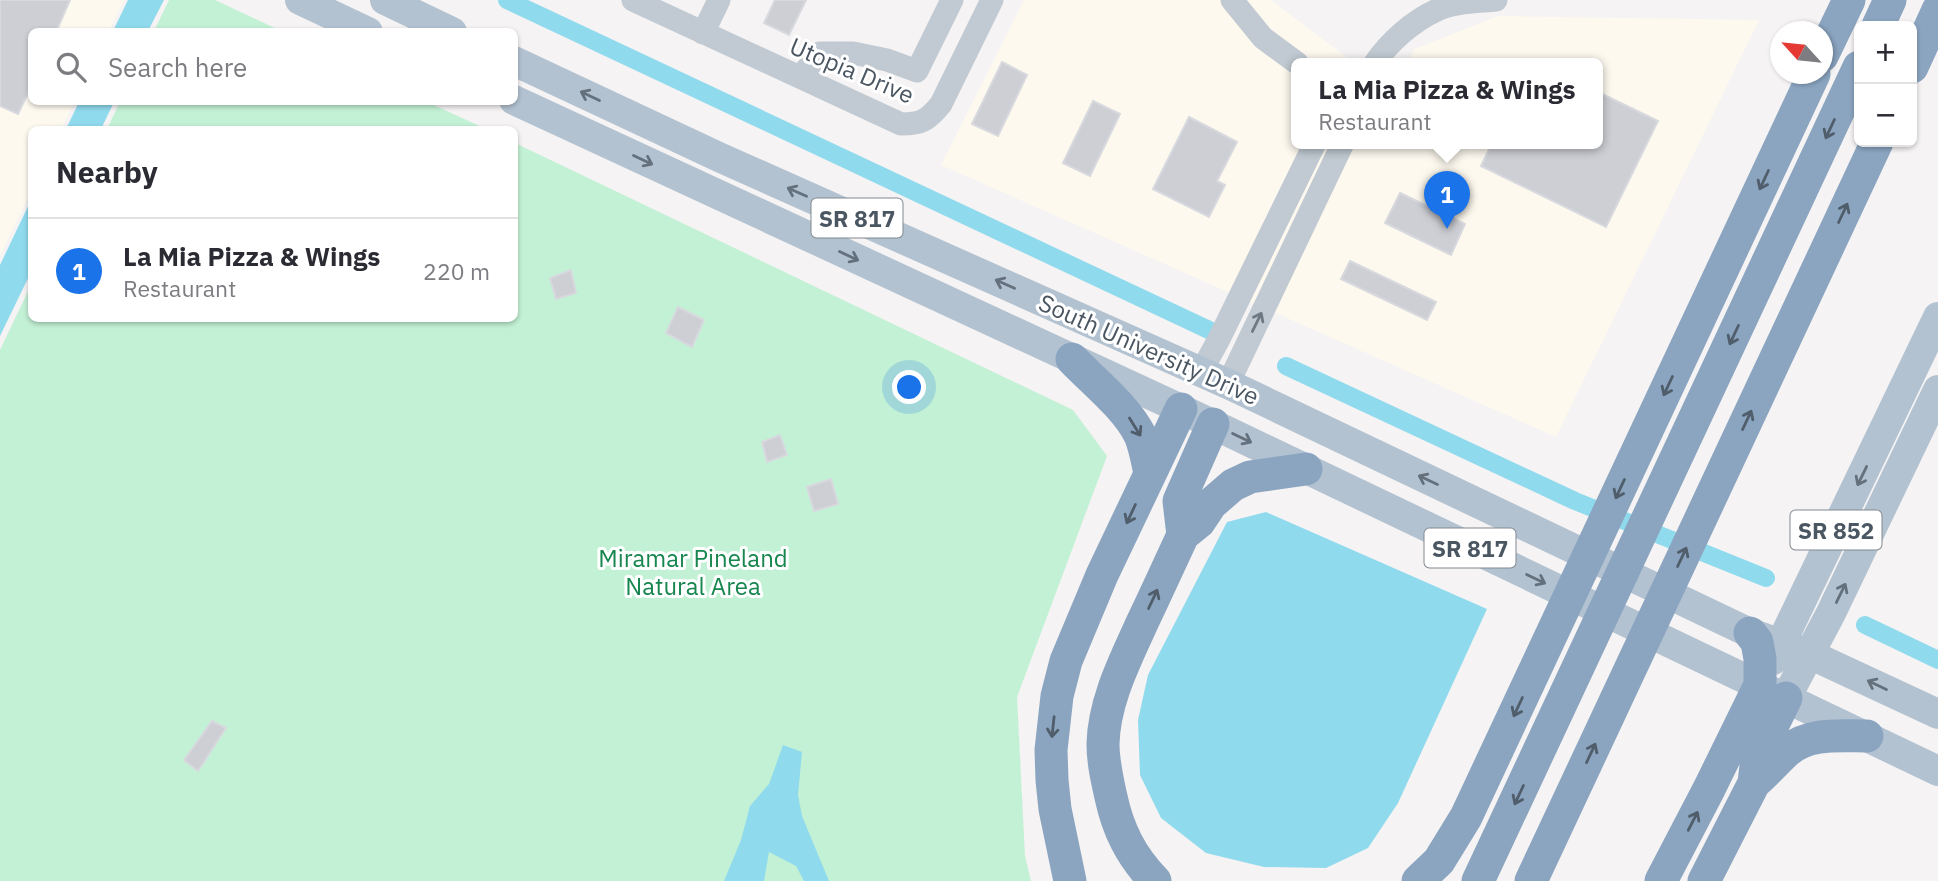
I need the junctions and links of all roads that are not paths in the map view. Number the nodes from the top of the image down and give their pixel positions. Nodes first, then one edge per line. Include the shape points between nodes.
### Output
1 (300, 0) edge
2 (385, 0) edge
3 (633, 0) edge
4 (719, 0) edge
5 (951, 0) edge
6 (992, 0) edge
7 (1232, 0) edge
8 (1496, 0) edge
9 (1849, 0) edge
10 (1890, 0) edge
11 (1938, 10) edge
12 (1880, 21) edge
13 (360, 28) edge
14 (444, 28) edge
15 (704, 33) junction
16 (1833, 33) edge
17 (1917, 55) edge
18 (1380, 58) edge
19 (1291, 59) edge
20 (518, 63) edge
21 (800, 77) junction
22 (1854, 78) edge
23 (1809, 84) edge
24 (518, 102) edge
25 (1875, 147) edge
26 (1312, 149) edge
27 (1340, 149) edge
28 (1938, 317) edge
29 (1072, 359) junction
30 (1214, 378) junction
31 (1938, 390) edge
32 (1181, 409) junction
33 (1213, 424) junction
34 (1306, 469) junction
35 (1150, 473) junction
36 (1183, 536) junction
37 (1750, 633) junction
38 (1781, 645) junction
39 (1809, 654) junction
40 (1773, 692) junction
41 (1938, 714) edge
42 (1867, 736) junction
43 (1938, 771) edge
44 (1754, 783) junction
45 (1070, 881) edge
46 (1154, 881) edge
47 (1418, 881) edge
48 (1478, 881) edge
49 (1531, 881) edge
50 (1661, 881) edge
51 (1704, 881) edge

1 - 13 main road
2 - 14 main road
3 - 15 street, Utopia Drive
4 - 15 street
5 - 21 street via 917,71 853,53 820,53
6 - 21 street, Utopia Drive via 941,104 930,117 915,124 901,124
7 - 19 street via 1263,38
8 - 18 street via 1438,9 1408,27
9 - 16 highway
10 - 12 highway
11 - 17 highway
15 - 21 street, Utopia Drive
30 -> 20 main road, South University Drive / SR 817
22 -> 48 highway
23 -> 47 highway via 1466,817 1439,861
24 -> 29 main road, South University Drive / SR 817
49 -> 25 highway
26 - 30 street via 1219,339
30 -> 27 street
28 -> 38 main road, SR 852
29 - 32 main road, South University Drive / SR 817
29 -> 35 highway via 1135,425
30 - 32 main road
30 - 33 main road
37 -> 30 main road, South University Drive / SR 817
39 -> 31 main road, SR 852
32 - 33 main road, South University Drive / SR 817
32 - 35 highway
33 -> 34 main road, South University Drive / SR 817
33 - 36 highway via 1179,501
34 - 36 highway via 1250,477 1233,485
34 -> 40 main road, South University Drive / SR 817
35 -> 45 highway via 1066,661 1057,696 1052,780
46 -> 36 highway via 1130,851 1121,831 1103,742 1115,686
37 - 38 main road, South University Drive / SR 817
37 - 40 highway
38 - 39 main road, SR 817
38 - 40 main road, SR 852
39 - 40 main road, SR 852
41 -> 39 main road, SR 817
40 - 42 main road, SR 817
40 - 44 highway
50 -> 40 highway via 1704,800
42 - 43 main road, SR 817
42 - 44 highway via 1803,741
44 - 51 highway

